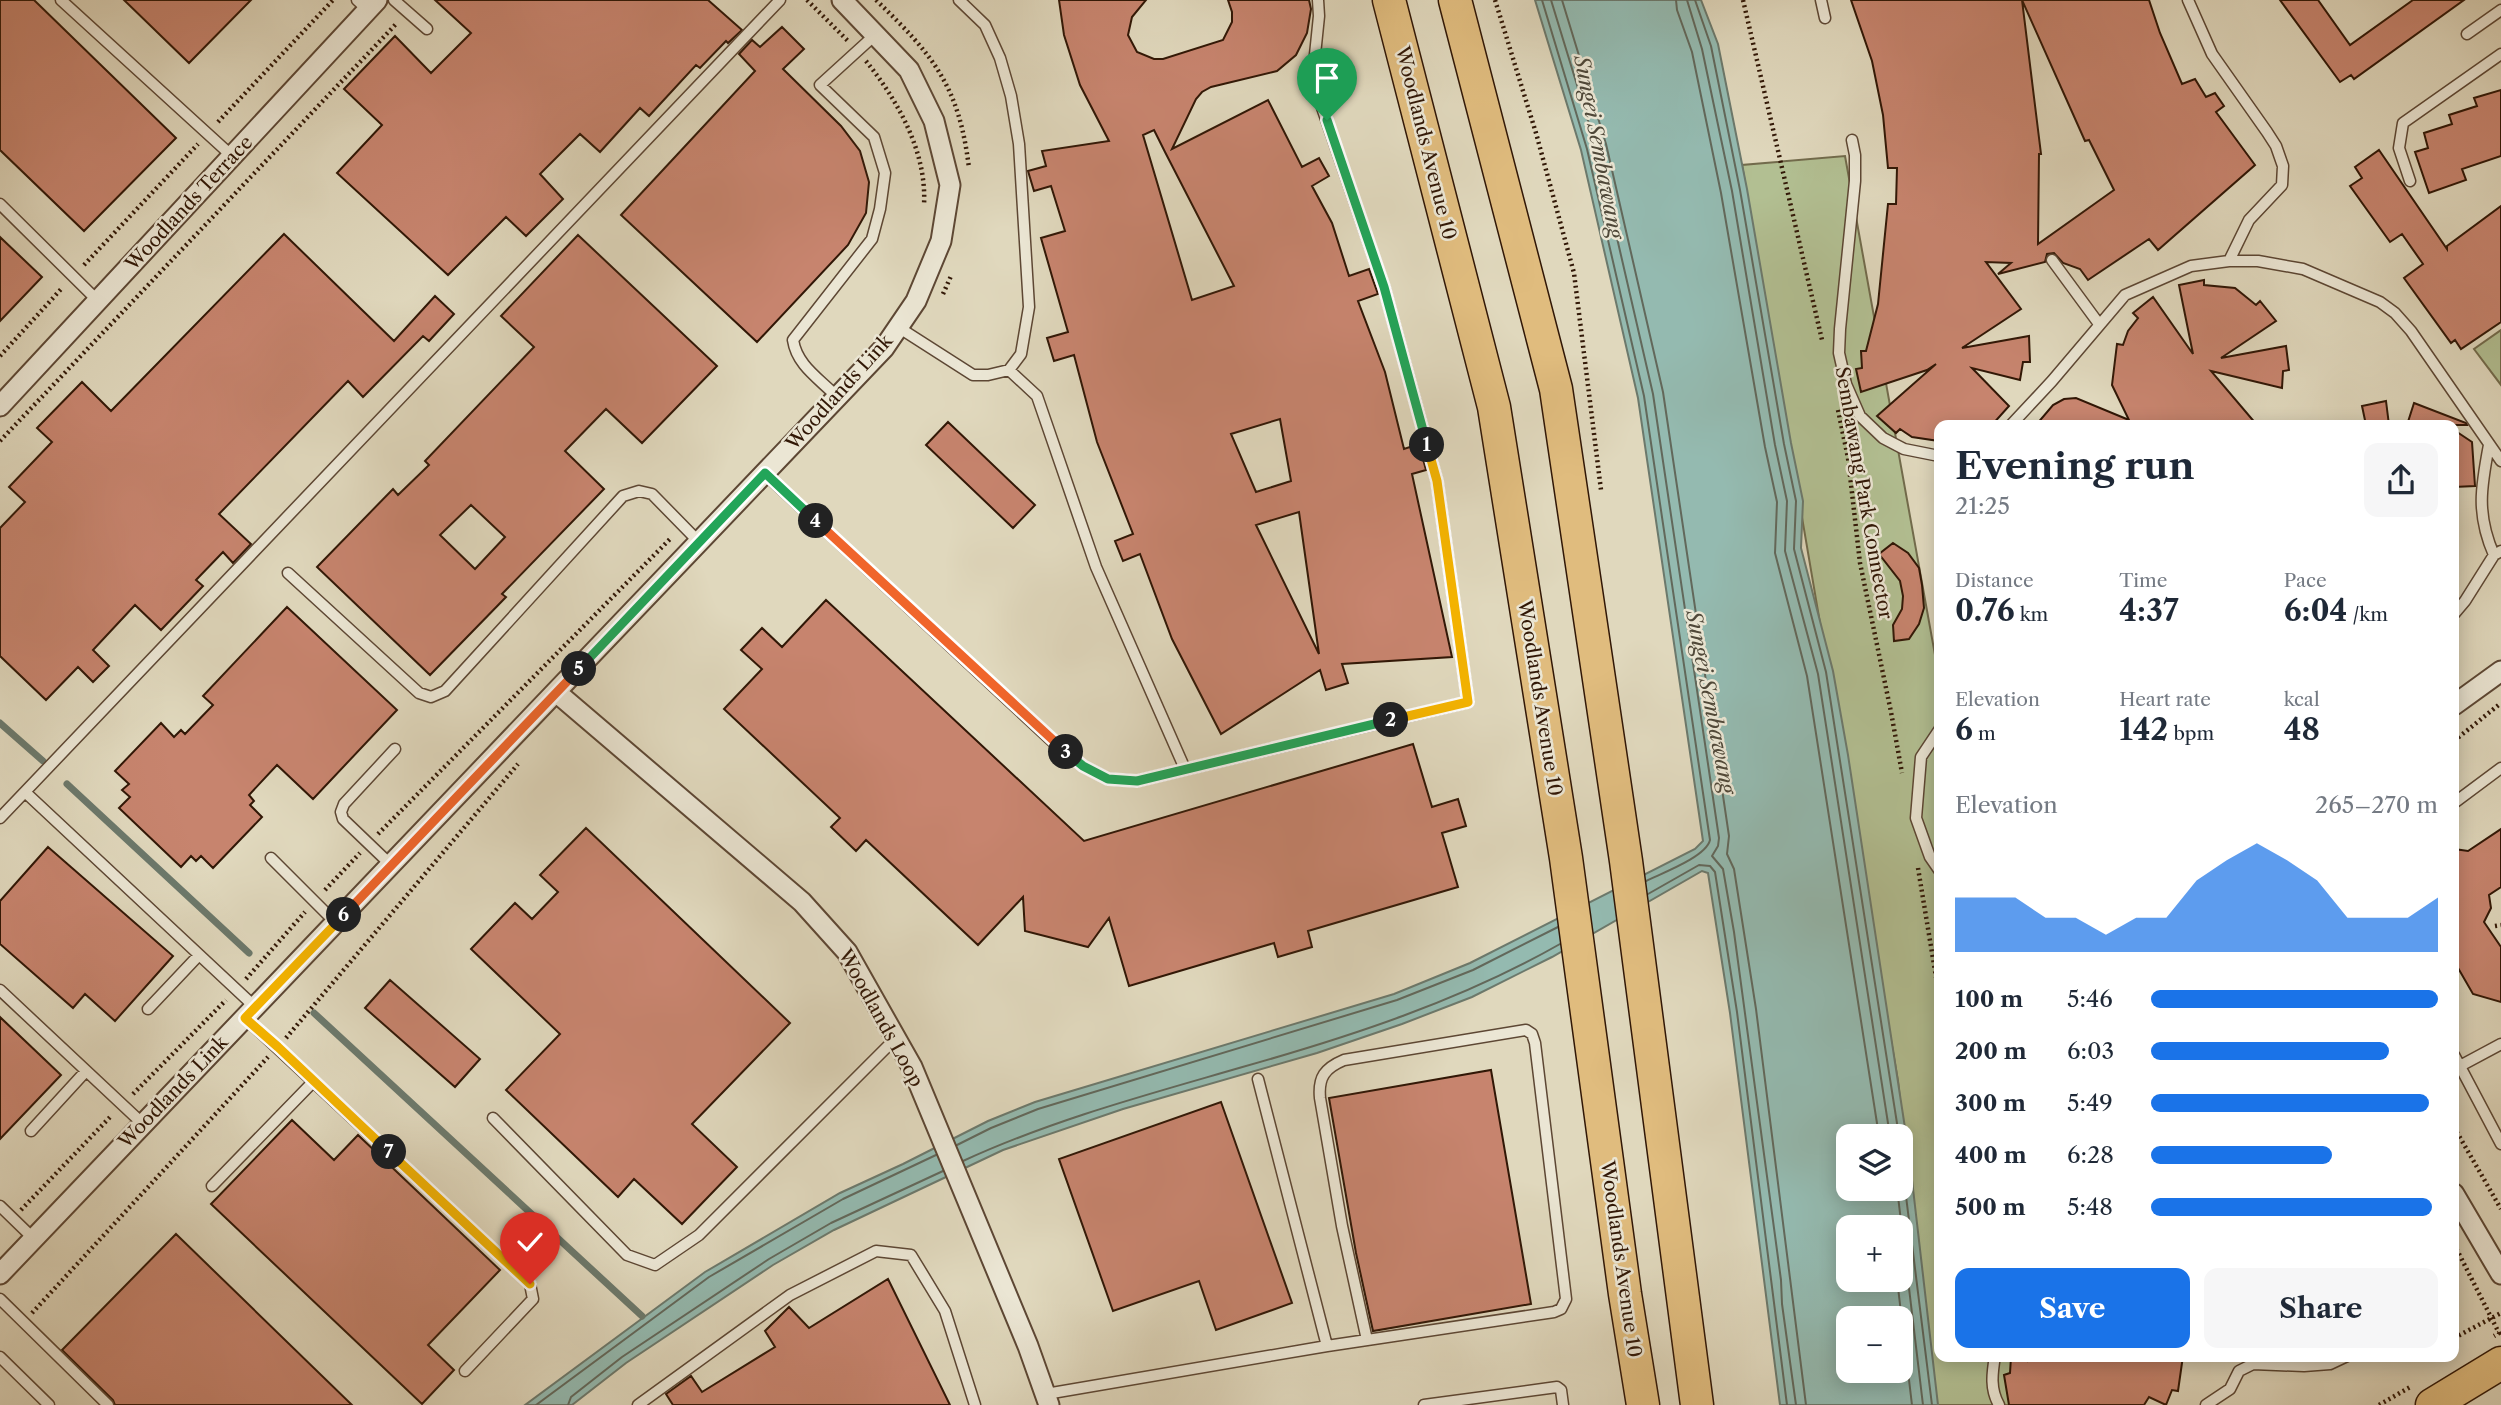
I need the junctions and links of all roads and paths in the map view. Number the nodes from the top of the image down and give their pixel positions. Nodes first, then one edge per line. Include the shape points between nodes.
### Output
1 (61, 0) edge
2 (333, 0) edge
3 (394, 0) edge
4 (780, 0) edge
5 (842, 0) edge
6 (959, 0) edge
7 (1318, 0) edge
8 (1389, 0) edge
9 (1455, 0) edge
10 (1743, 0) edge
11 (1821, 0) edge
12 (2188, 0) edge
13 (367, 3) edge
14 (2501, 10) edge
15 (408, 12) junction
16 (1825, 18) dead end
17 (427, 29) dead end
18 (876, 34) junction
19 (2467, 34) dead end
20 (2501, 54) edge
21 (208, 134) junction
22 (1852, 140) dead end
23 (232, 156) junction
24 (2410, 181) dead end
25 (0, 204) edge
26 (2052, 260) dead end
27 (2229, 261) junction
28 (73, 276) junction
29 (98, 301) junction
30 (2099, 324) junction
31 (898, 327) junction
32 (1824, 347) dead end
33 (0, 356) edge
34 (1009, 370) junction
35 (837, 397) junction
36 (1836, 400) dead end
37 (0, 406) edge
38 (2016, 420) edge
39 (0, 441) edge
40 (2489, 445) junction
41 (1934, 455) edge
42 (2501, 461) edge
43 (765, 473) junction
44 (682, 526) junction
45 (699, 542) junction
46 (2498, 553) edge
47 (2501, 567) edge
48 (2486, 569) junction
49 (288, 573) dead end
50 (2459, 607) edge
51 (2501, 671) edge
52 (556, 692) junction
53 (2459, 701) edge
54 (2501, 703) edge
55 (2459, 737) edge
56 (1934, 738) edge
57 (396, 749) dead end
58 (2501, 768) edge
59 (1185, 769) junction
60 (1902, 774) dead end
61 (25, 792) junction
62 (2459, 799) edge
63 (0, 818) edge
64 (368, 843) junction
65 (271, 858) dead end
66 (1934, 863) edge
67 (1917, 864) dead end
68 (391, 865) junction
69 (314, 902) junction
70 (335, 923) junction
71 (199, 954) junction
72 (1934, 965) edge
73 (0, 990) edge
74 (236, 990) junction
75 (148, 1009) dead end
76 (250, 1013) junction
77 (896, 1038) junction
78 (2501, 1044) edge
79 (278, 1047) junction
80 (2460, 1066) joint
81 (86, 1071) junction
82 (1258, 1079) dead end
83 (313, 1082) junction
84 (122, 1105) junction
85 (493, 1118) dead end
86 (143, 1124) junction
87 (31, 1131) dead end
88 (2459, 1136) edge
89 (2501, 1144) edge
90 (212, 1186) dead end
91 (2459, 1203) edge
92 (0, 1206) edge
93 (2501, 1209) edge
94 (13, 1218) junction
95 (34, 1239) junction
96 (2459, 1254) edge
97 (0, 1274) edge
98 (2501, 1274) edge
99 (0, 1299) edge
100 (2501, 1312) edge
101 (2492, 1318) junction
102 (24, 1322) junction
103 (2459, 1335) edge
104 (1367, 1340) junction
105 (1327, 1346) junction
106 (2500, 1348) edge
107 (0, 1357) edge
108 (1994, 1362) edge
109 (2334, 1362) edge
110 (465, 1371) dead end
111 (1047, 1400) edge
112 (49, 1405) edge
113 (108, 1405) edge
114 (638, 1405) edge
115 (975, 1405) edge
116 (1424, 1405) edge
117 (1563, 1405) edge
118 (1643, 1405) edge
119 (1697, 1405) edge
120 (1999, 1405) edge
121 (2206, 1405) edge
122 (2432, 1405) edge

1 - 21 lane
2 - 21 path
3 - 15 lane
4 - 61 lane
5 - 18 street, Woodlands Link
6 - 34 lane via 985,25 1000,58 1019,144 1029,307 1021,354
7 - 59 lane via 1313,74 1384,287 1437,481 1468,702
8 - 118 main road, Woodlands Avenue 10 via 1494,407 1566,858
9 - 119 main road via 1556,389 1628,875
10 - 32 path, Sembawang Park Connector
11 - 16 lane
12 - 27 lane via 2212,54 2276,146 2283,166 2282,185 2249,220
13 - 23 street, Woodlands Terrace
14 - 19 lane
15 - 17 lane
15 - 39 path
18 - 31 street, Woodlands Link via 909,71 934,121 950,185 941,241 916,301
18 - 35 lane via 821,83 874,137 885,173 872,239 793,340 803,366
20 - 24 lane via 2403,123 2399,148
21 - 23 lane
21 - 28 path
22 - 41 lane via 1855,181 1839,353 1846,384 1860,416 1883,438 1904,449
23 - 29 street, Woodlands Terrace
25 - 28 lane
26 - 30 lane
27 - 30 lane via 2191,266 2125,295
27 - 40 lane via 2303,269 2395,313
28 - 29 lane
28 - 33 path
29 - 37 street, Woodlands Terrace
30 - 38 lane
31 - 34 lane via 973,375
31 - 35 street, Woodlands Link
34 - 59 lane via 1037,396 1096,567
35 - 43 street, Woodlands Link
36 - 60 path, Sembawang Park Connector via 1860,563
40 - 42 lane
40 - 46 lane via 2481,504 2484,531
43 - 45 street, Woodlands Link
43 - 59 lane via 1083,766 1108,779 1137,781
44 - 45 lane
44 - 49 lane via 652,494 639,491 623,496 445,691 431,697 419,693
44 - 64 path
45 - 52 street, Woodlands Link
46 - 48 lane
47 - 48 lane
48 - 50 lane
51 - 53 street
52 - 68 street, Woodlands Link
52 - 77 street, Woodlands Loop via 802,902 847,951
54 - 55 path
56 - 66 lane via 1921,757 1916,818
57 - 64 lane via 341,812
58 - 62 lane
61 - 63 lane
61 - 71 lane
64 - 68 lane
64 - 69 path
65 - 69 lane
67 - 72 path
68 - 70 street, Woodlands Link
69 - 70 lane
69 - 74 path
70 - 76 street, Woodlands Link
71 - 74 lane
71 - 75 lane
73 - 81 lane
74 - 76 lane
74 - 84 path
76 - 79 lane
76 - 86 street, Woodlands Link
77 - 85 lane via 699,1235 655,1265 627,1255
77 - 111 street, Woodlands Loop via 943,1140
78 - 80 lane
79 - 83 lane
79 - 102 path
80 - 89 lane
81 - 84 lane
81 - 87 lane
82 - 105 lane
83 - 90 lane
83 - 110 lane via 530,1284 533,1299
84 - 86 lane
84 - 94 path
86 - 95 street, Woodlands Link
88 - 93 path
91 - 98 street
92 - 94 lane
94 - 95 lane
95 - 97 street, Woodlands Link
96 - 101 path
99 - 102 lane
100 - 101 path
101 - 103 path
101 - 106 path
102 - 113 lane
104 - 104 lane via 1561,1310 1566,1299 1537,1056 1532,1034 1526,1030 1344,1060 1322,1075 1320,1098
104 - 105 lane
105 - 111 lane
106 - 122 main road
107 - 112 lane
108 - 120 lane via 1992,1380
109 - 121 lane via 2253,1364 2239,1371 2230,1389
114 - 115 lane via 790,1295 876,1251 911,1255 944,1311
116 - 117 lane via 1557,1387

